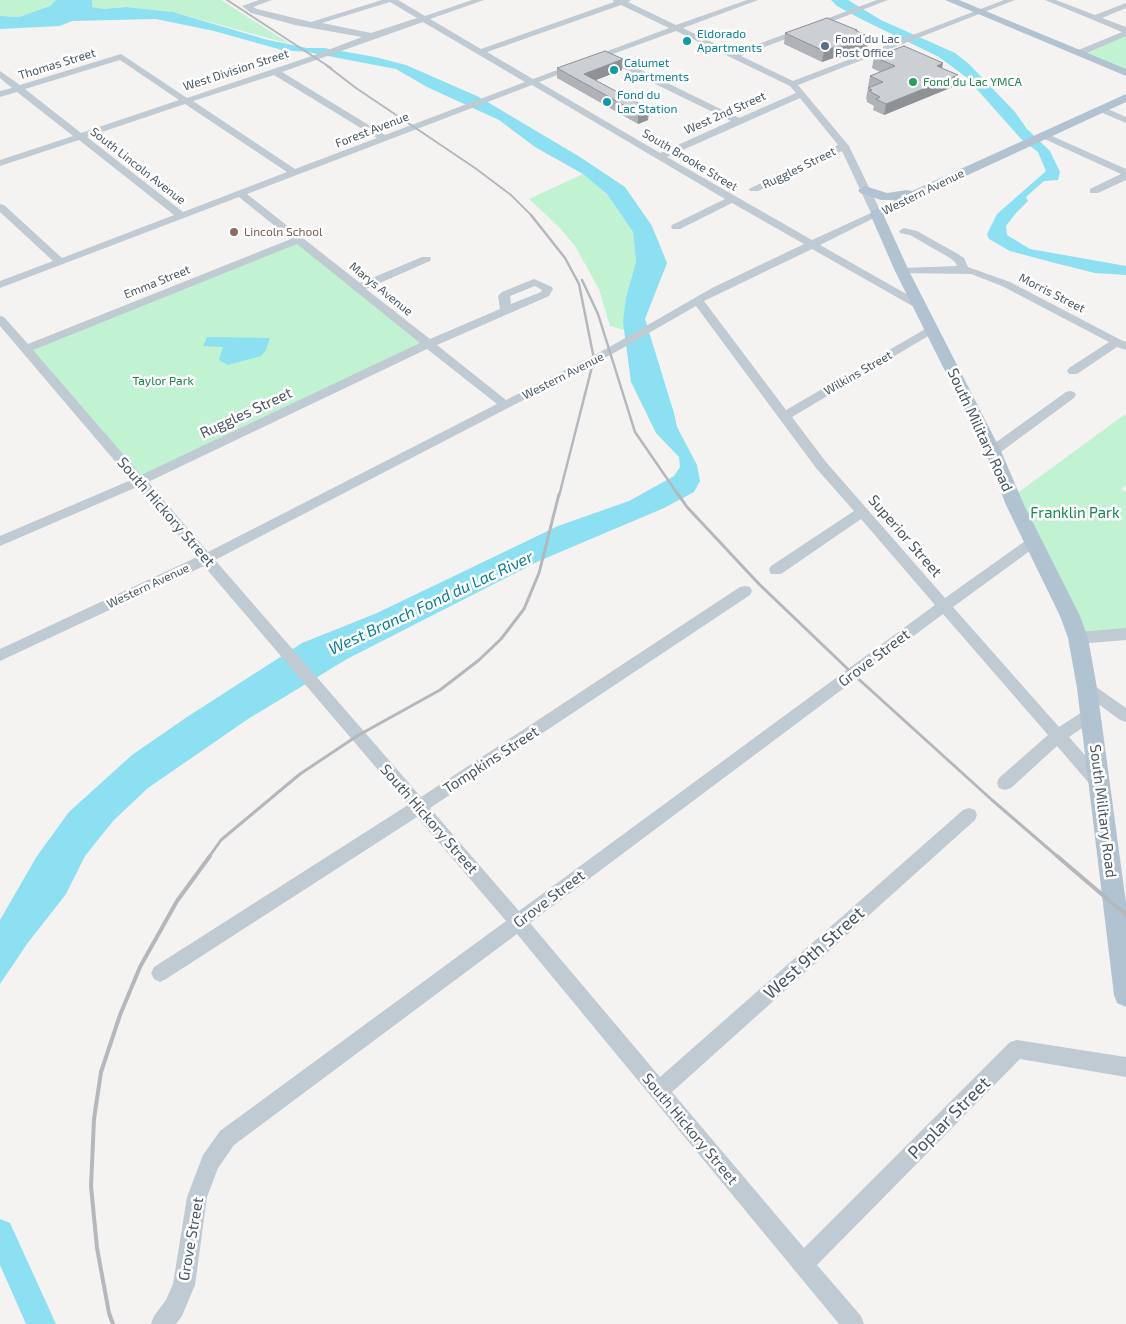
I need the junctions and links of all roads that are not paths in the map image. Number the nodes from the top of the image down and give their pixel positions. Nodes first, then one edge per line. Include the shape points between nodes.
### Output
1 (268, 0) edge
2 (391, 0) edge
3 (480, 0) edge
4 (754, 0) edge
5 (884, 0) edge
6 (950, 0) edge
7 (1011, 0) edge
8 (1049, 0) edge
9 (622, 1) edge
10 (1126, 5) edge
11 (979, 12) junction
12 (1095, 18) junction
13 (423, 19) junction
14 (311, 24) junction
15 (676, 28) junction
16 (1126, 32) edge
17 (371, 36) junction
18 (480, 52) junction
19 (1079, 53) junction
20 (606, 54) junction
21 (735, 55) junction
22 (274, 71) junction
23 (1126, 73) edge
24 (0, 74) edge
25 (533, 82) junction
26 (794, 84) junction
27 (18, 88) junction
28 (0, 94) edge
29 (801, 94) junction
30 (1126, 98) edge
31 (185, 100) junction
32 (1101, 109) junction
33 (1126, 120) edge
34 (740, 122) junction
35 (79, 136) junction
36 (1041, 136) junction
37 (384, 138) junction
38 (844, 146) junction
39 (660, 156) junction
40 (0, 163) edge
41 (294, 173) junction
42 (1126, 174) edge
43 (937, 184) junction
44 (754, 189) dead end
45 (865, 190) junction
46 (1094, 191) dead end
47 (241, 194) junction
48 (732, 199) junction
49 (0, 207) edge
50 (878, 214) junction
51 (182, 216) junction
52 (676, 227) dead end
53 (904, 231) dead end
54 (298, 240) junction
55 (812, 245) junction
56 (426, 259) dead end
57 (61, 262) junction
58 (963, 268) junction
59 (902, 271) junction
60 (0, 285) edge
61 (358, 288) junction
62 (698, 301) junction
63 (920, 306) junction
64 (504, 311) dead end
65 (0, 319) edge
66 (931, 330) junction
67 (1126, 331) edge
68 (1118, 343) edge
69 (428, 344) junction
70 (26, 350) junction
71 (1072, 371) dead end
72 (1071, 395) dead end
73 (505, 405) junction
74 (785, 416) junction
75 (993, 451) junction
76 (139, 481) junction
77 (862, 512) junction
78 (0, 541) edge
79 (1033, 542) junction
80 (206, 559) junction
81 (776, 570) dead end
82 (745, 591) dead end
83 (944, 606) junction
84 (1126, 634) edge
85 (1078, 638) junction
86 (0, 656) edge
87 (1087, 688) junction
88 (1091, 714) junction
89 (1126, 716) edge
90 (1058, 736) junction
91 (1005, 783) dead end
92 (1100, 784) junction
93 (419, 807) junction
94 (969, 815) dead end
95 (1110, 871) junction
96 (1126, 884) edge
97 (518, 922) junction
98 (160, 973) dead end
99 (1126, 995) edge
100 (1126, 1067) edge
101 (659, 1091) junction
102 (803, 1264) junction
103 (162, 1324) edge
104 (853, 1324) edge

1 - 14 street via 246,6 272,16
2 - 13 street, South Brooke Street
2 - 14 street
3 - 13 street, West Division Street
4 - 15 street, Forest Avenue
5 - 21 street
6 - 11 main road
7 - 11 street
8 - 12 street
9 - 15 street, South Military Road
9 - 18 street
10 - 12 street
11 - 19 main road
11 - 26 street
12 - 16 street
13 - 17 street, West Division Street
13 - 18 street, South Brooke Street
14 - 17 street
15 - 20 street, Forest Avenue
15 - 21 street, South Military Road
16 - 19 street
17 - 22 street, West Division Street
18 - 25 street, South Brooke Street
19 - 23 main road
20 - 25 street, Forest Avenue
20 - 34 street
21 - 26 street, South Military Road
22 - 31 street, West Division Street
22 - 37 street
24 - 27 street, South Lincoln Avenue
25 - 37 street, Forest Avenue
25 - 39 street, South Brooke Street
26 - 29 street, South Military Road
27 - 28 street, Thomas Street
27 - 31 street, Thomas Street via 121,57
27 - 35 street, South Lincoln Avenue
29 - 34 street, West 2nd Street
29 - 38 street, South Military Road
30 - 32 main road, Western Avenue
31 - 35 street, West Division Street
31 - 41 street
32 - 33 street
32 - 36 main road, Western Avenue
34 - 39 street, West 2nd Street
35 - 40 street, West Division Street
35 - 51 street, South Lincoln Avenue
36 - 42 street
36 - 43 main road, Western Avenue
37 - 41 street, Forest Avenue
38 - 44 street, Ruggles Street
38 - 45 street, South Military Road
39 - 48 street, South Brooke Street
41 - 47 street, Forest Avenue
42 - 46 street
43 - 45 main road via 891,197
43 - 50 main road, Western Avenue
45 - 50 street, South Military Road
47 - 51 street, Forest Avenue
47 - 54 street, Marys Avenue
48 - 52 street
48 - 55 street, South Brooke Street
49 - 57 street
50 - 55 street, Western Avenue
50 - 59 main road, South Military Road
51 - 57 street, Forest Avenue
53 - 58 street, Morris Street via 954,256
54 - 61 street, Marys Avenue
54 - 70 street, Emma Street
55 - 62 street, Western Avenue
55 - 63 street, South Brooke Street
56 - 61 street
57 - 60 street, Forest Avenue
58 - 59 street, Morris Street
58 - 68 street, Morris Street via 1000,282
59 - 63 main road, South Military Road
61 - 69 street, Marys Avenue
62 - 73 street, Western Avenue via 620,346
62 - 74 street, Superior Street
63 - 66 main road, South Military Road
64 - 69 street, Ruggles Street
65 - 70 street, South Hickory Street
66 - 74 street, Wilkins Street
66 - 75 main road, South Military Road
67 - 68 street
68 - 71 street
69 - 73 street, Marys Avenue
69 - 76 street, Ruggles Street
70 - 76 street, South Hickory Street
72 - 75 street
73 - 80 street, Western Avenue
74 - 77 street, Superior Street via 821,465
75 - 79 main road, South Military Road
76 - 78 street, Ruggles Street
76 - 80 street, South Hickory Street
77 - 81 street
77 - 83 street, Superior Street
79 - 83 street, Grove Street
79 - 85 main road, South Military Road
80 - 86 street, Western Avenue
80 - 93 street, South Hickory Street
82 - 93 street, Tompkins Street
83 - 90 street, Superior Street
83 - 97 street, Grove Street
84 - 85 street
85 - 87 main road, South Military Road
87 - 88 main road, South Military Road
87 - 89 street
88 - 90 street
88 - 92 main road, South Military Road
90 - 91 street
90 - 92 street, Superior Street
92 - 95 main road, South Military Road
93 - 97 street, South Hickory Street
93 - 98 street, Tompkins Street
94 - 101 street, West 9th Street
95 - 96 street
95 - 99 main road, South Military Road
97 - 101 street, South Hickory Street
97 - 103 street, Grove Street via 226,1138 210,1162 197,1196 184,1286
100 - 102 street, Poplar Street via 1017,1049
101 - 102 street, South Hickory Street
102 - 104 street, South Hickory Street

